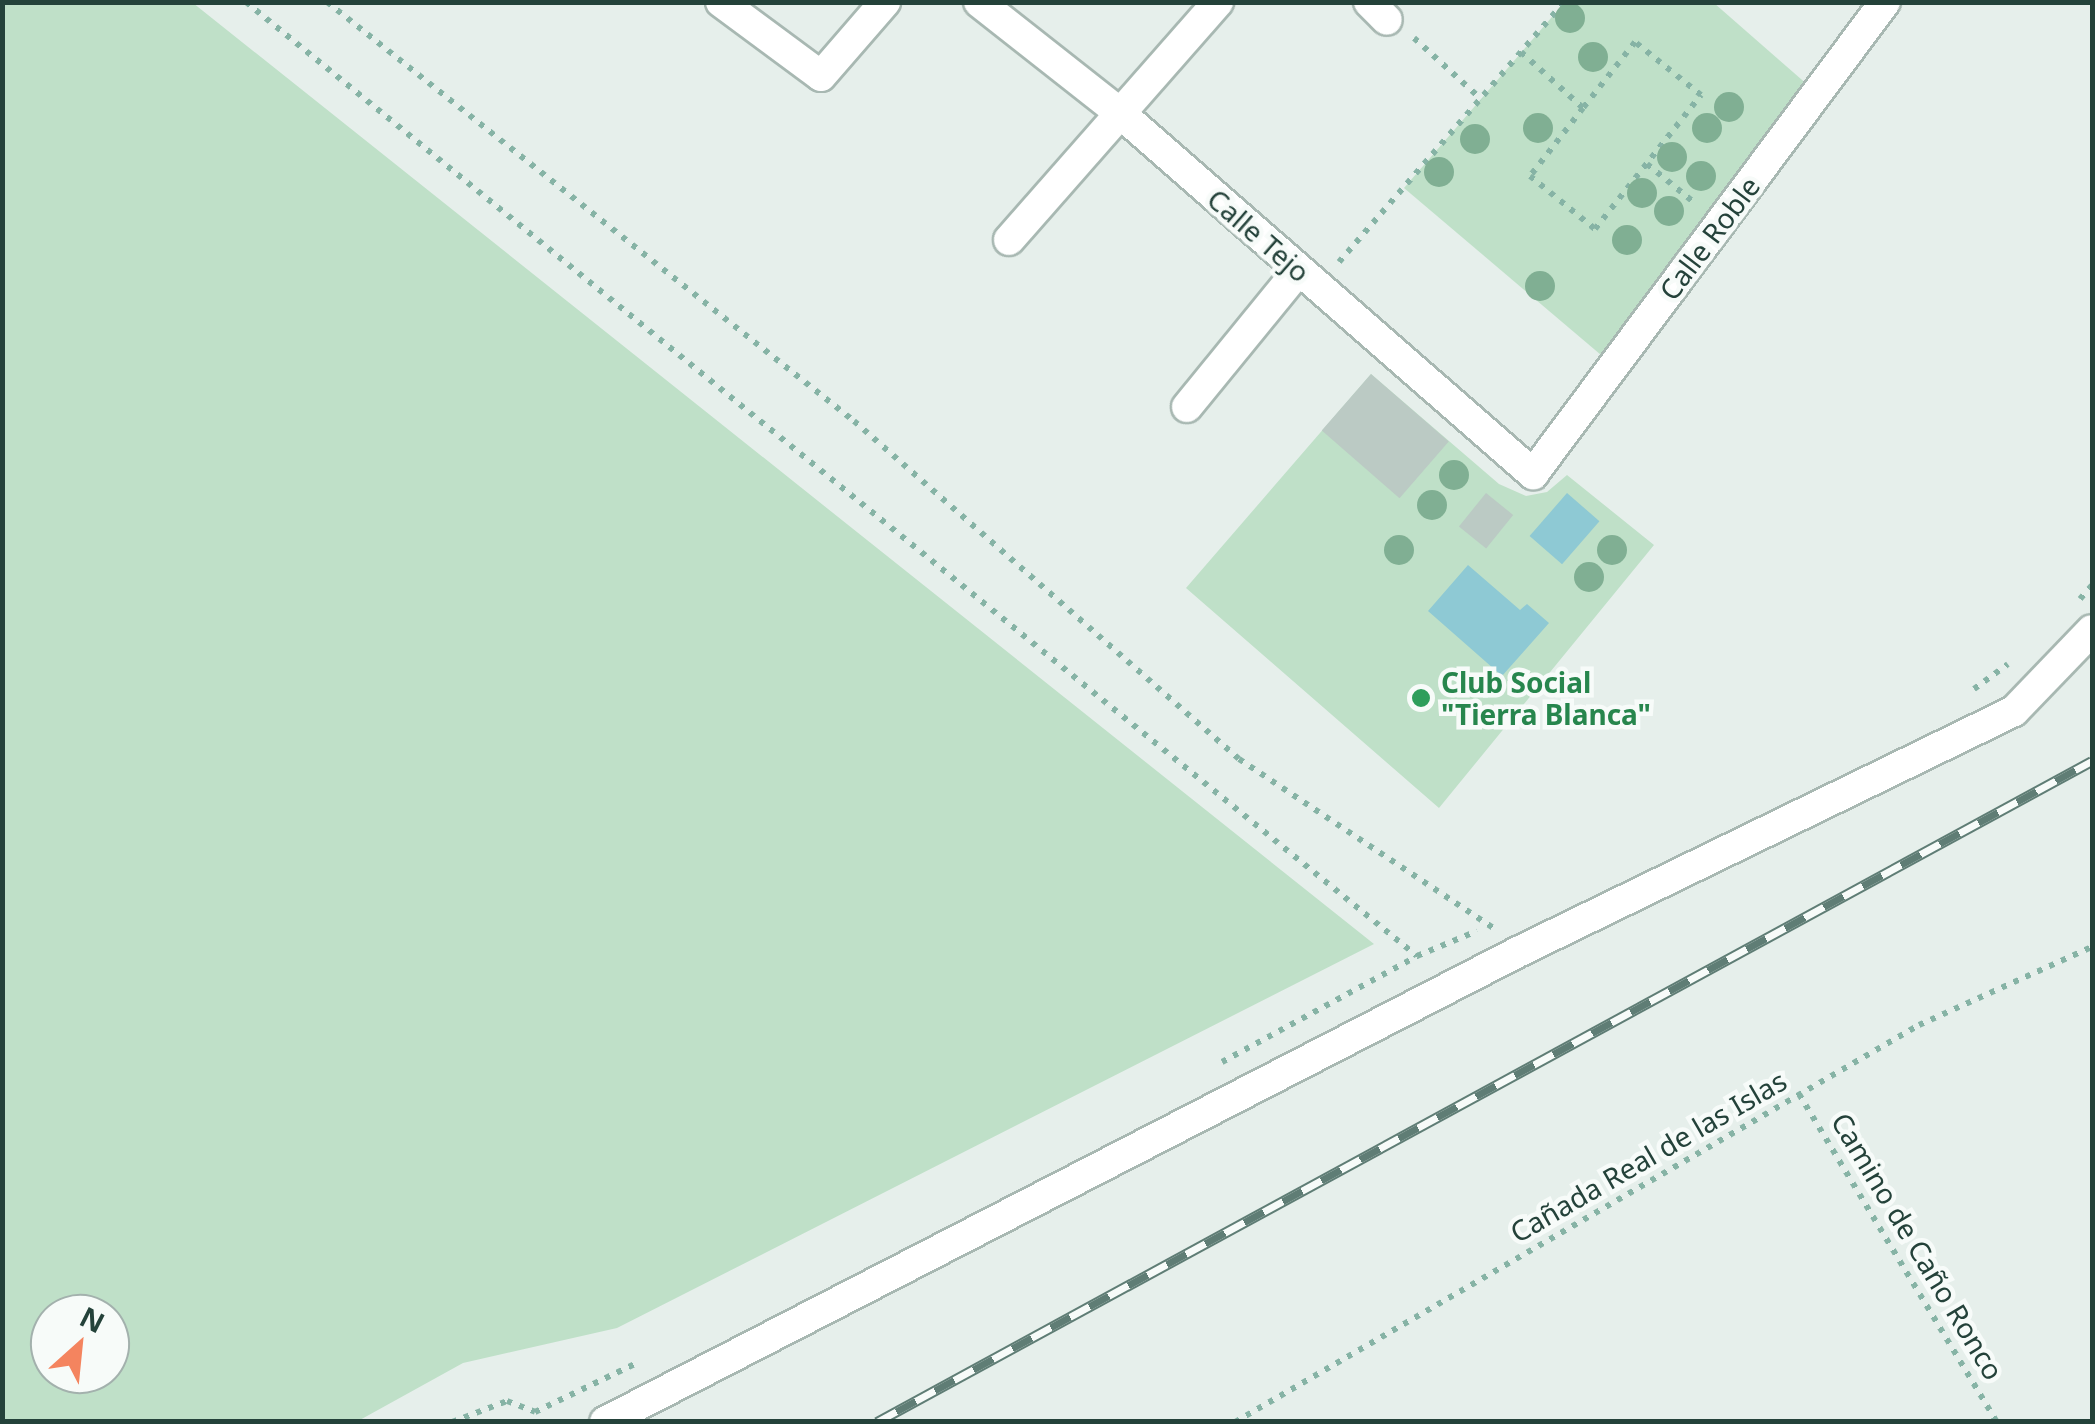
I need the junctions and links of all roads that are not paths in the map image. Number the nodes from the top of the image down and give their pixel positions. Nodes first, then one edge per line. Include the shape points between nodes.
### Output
1 (721, 2) edge
2 (886, 2) edge
3 (980, 2) edge
4 (1218, 2) edge
5 (1885, 2) edge
6 (1120, 113) junction
7 (1008, 240) dead end
8 (1308, 279) junction
9 (1187, 406) dead end
10 (1533, 474) joint
11 (2092, 630) edge
12 (605, 1422) edge

1 - 2 street via 822,76
3 - 6 street, Calle Tejo
4 - 6 street
5 - 10 street, Calle Roble
6 - 7 street
6 - 8 street, Calle Tejo
8 - 9 street
8 - 10 street, Calle Tejo
11 - 12 street via 2014,711 1518,952

